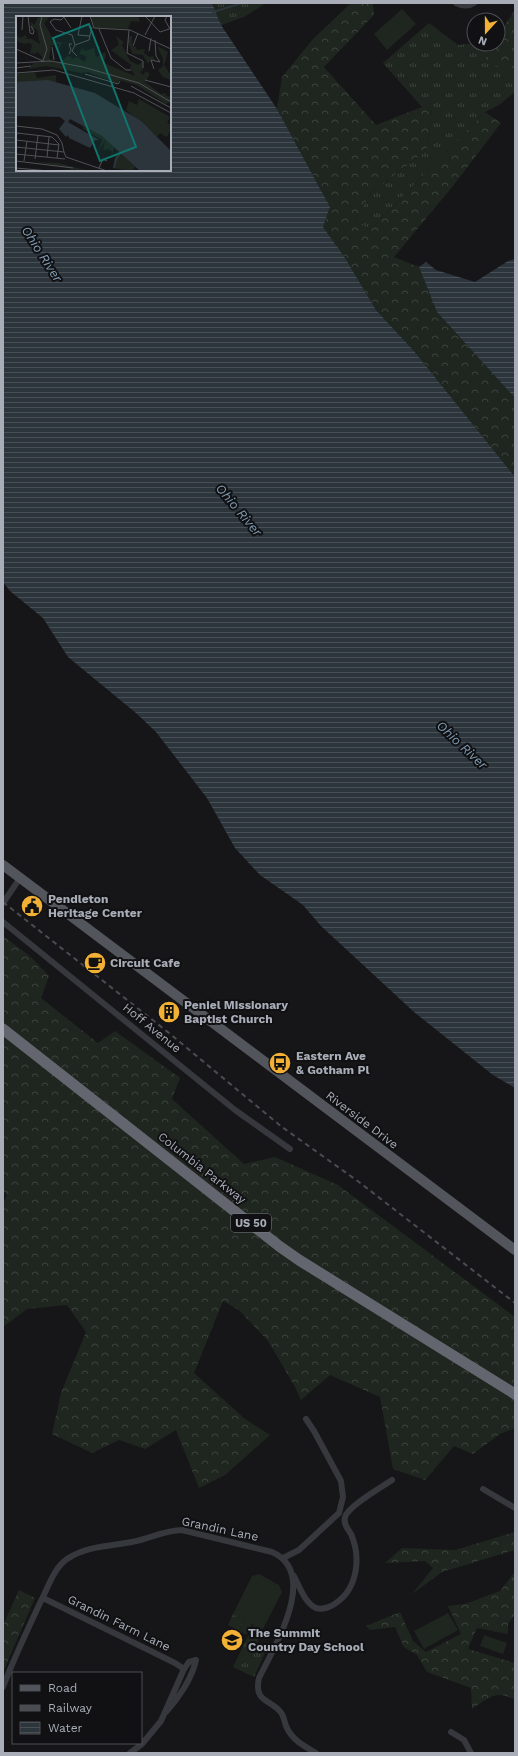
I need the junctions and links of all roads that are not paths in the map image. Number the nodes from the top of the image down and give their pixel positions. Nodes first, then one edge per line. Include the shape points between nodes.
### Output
1 (456, 3) edge
2 (474, 3) edge
3 (3, 865) edge
4 (20, 878) junction
5 (3, 903) edge
6 (3, 922) edge
7 (3, 1029) edge
8 (290, 1149) dead end
9 (515, 1250) edge
10 (515, 1394) edge
11 (306, 1419) dead end
12 (392, 1480) dead end
13 (483, 1488) dead end
14 (515, 1508) edge
15 (283, 1558) junction
16 (293, 1575) junction
17 (43, 1598) junction
18 (184, 1669) junction
19 (3, 1687) edge
20 (166, 1712) junction
21 (451, 1732) dead end
22 (130, 1753) edge
23 (316, 1753) edge
24 (471, 1753) edge

1 - 2 street via 465,6
3 - 4 main road, Riverside Drive
4 - 5 street
4 - 9 main road, Riverside Drive
6 - 8 street, Hoff Avenue via 229,1105
7 - 10 highway, Columbia Parkway / US 50 via 279,1246
11 - 15 street via 341,1481 342,1507 334,1518 299,1550
12 - 16 street via 350,1509 345,1517 345,1524 355,1544 357,1565 353,1582 341,1599 327,1608 316,1608 307,1601
13 - 14 street
15 - 16 street
15 - 17 street, Grandin Lane via 272,1552 238,1543 182,1530 170,1531 75,1555 63,1563 55,1573
16 - 23 street via 290,1610 259,1678 258,1690 263,1700 282,1714 294,1738
17 - 18 street, Grandin Farm Lane
17 - 19 street, Grandin Lane
18 - 20 street
18 - 20 street via 189,1662 196,1660 194,1669 180,1694
20 - 22 street via 142,1744
21 - 24 street via 464,1740

